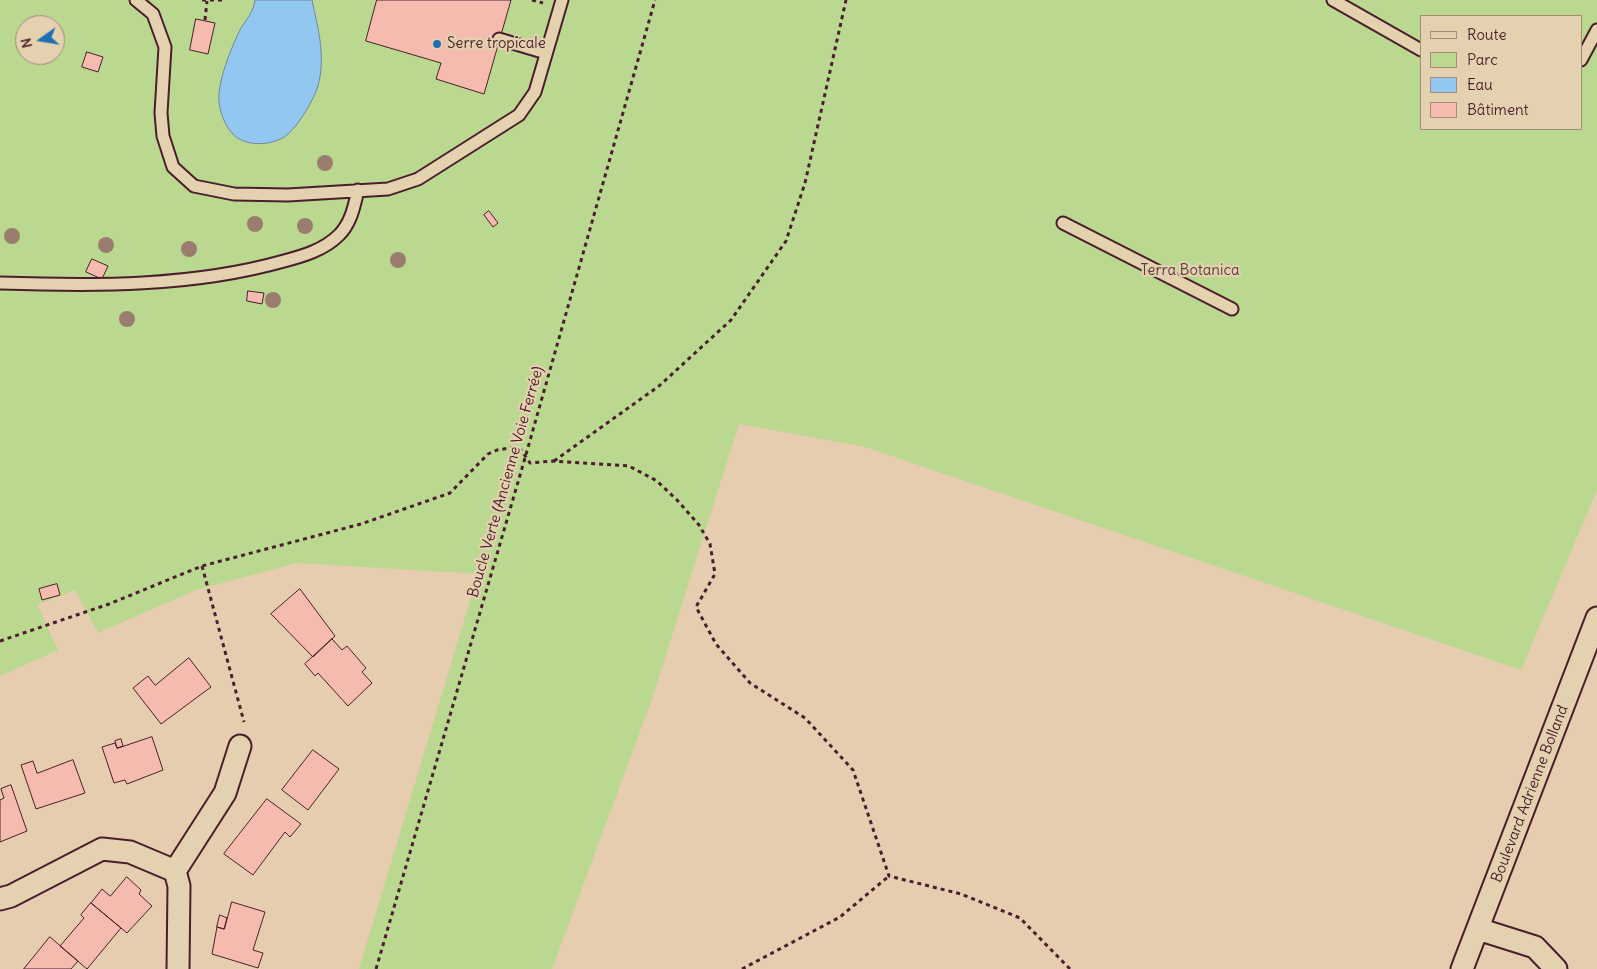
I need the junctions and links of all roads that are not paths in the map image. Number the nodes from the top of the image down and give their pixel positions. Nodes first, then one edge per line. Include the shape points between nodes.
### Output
1 (136, 0) edge
2 (562, 0) edge
3 (1333, 0) edge
4 (1597, 30) edge
5 (499, 39) dead end
6 (1420, 49) edge
7 (546, 53) junction
8 (1582, 58) edge
9 (358, 190) junction
10 (1063, 223) dead end
11 (0, 283) edge
12 (1232, 309) dead end
13 (1597, 618) edge
14 (240, 746) road end
15 (175, 871) junction
16 (0, 899) edge
17 (1478, 929) junction
18 (178, 969) edge
19 (1462, 969) edge
20 (1556, 969) edge

1 - 9 lane via 153,14 164,47 163,136 173,167 194,186 243,194 288,195
2 - 7 lane
3 - 6 lane
4 - 8 lane
5 - 7 lane
7 - 9 lane via 535,92 519,115 418,179 388,189
9 - 11 lane via 346,226 328,244 316,251 263,267 172,282 100,285
10 - 12 lane
13 - 17 street, Boulevard Adrienne Bolland
14 - 15 street via 225,793
15 - 16 street via 130,852 102,849
15 - 18 street via 179,886
17 - 19 street, Boulevard Adrienne Bolland
17 - 20 street via 1535,947

